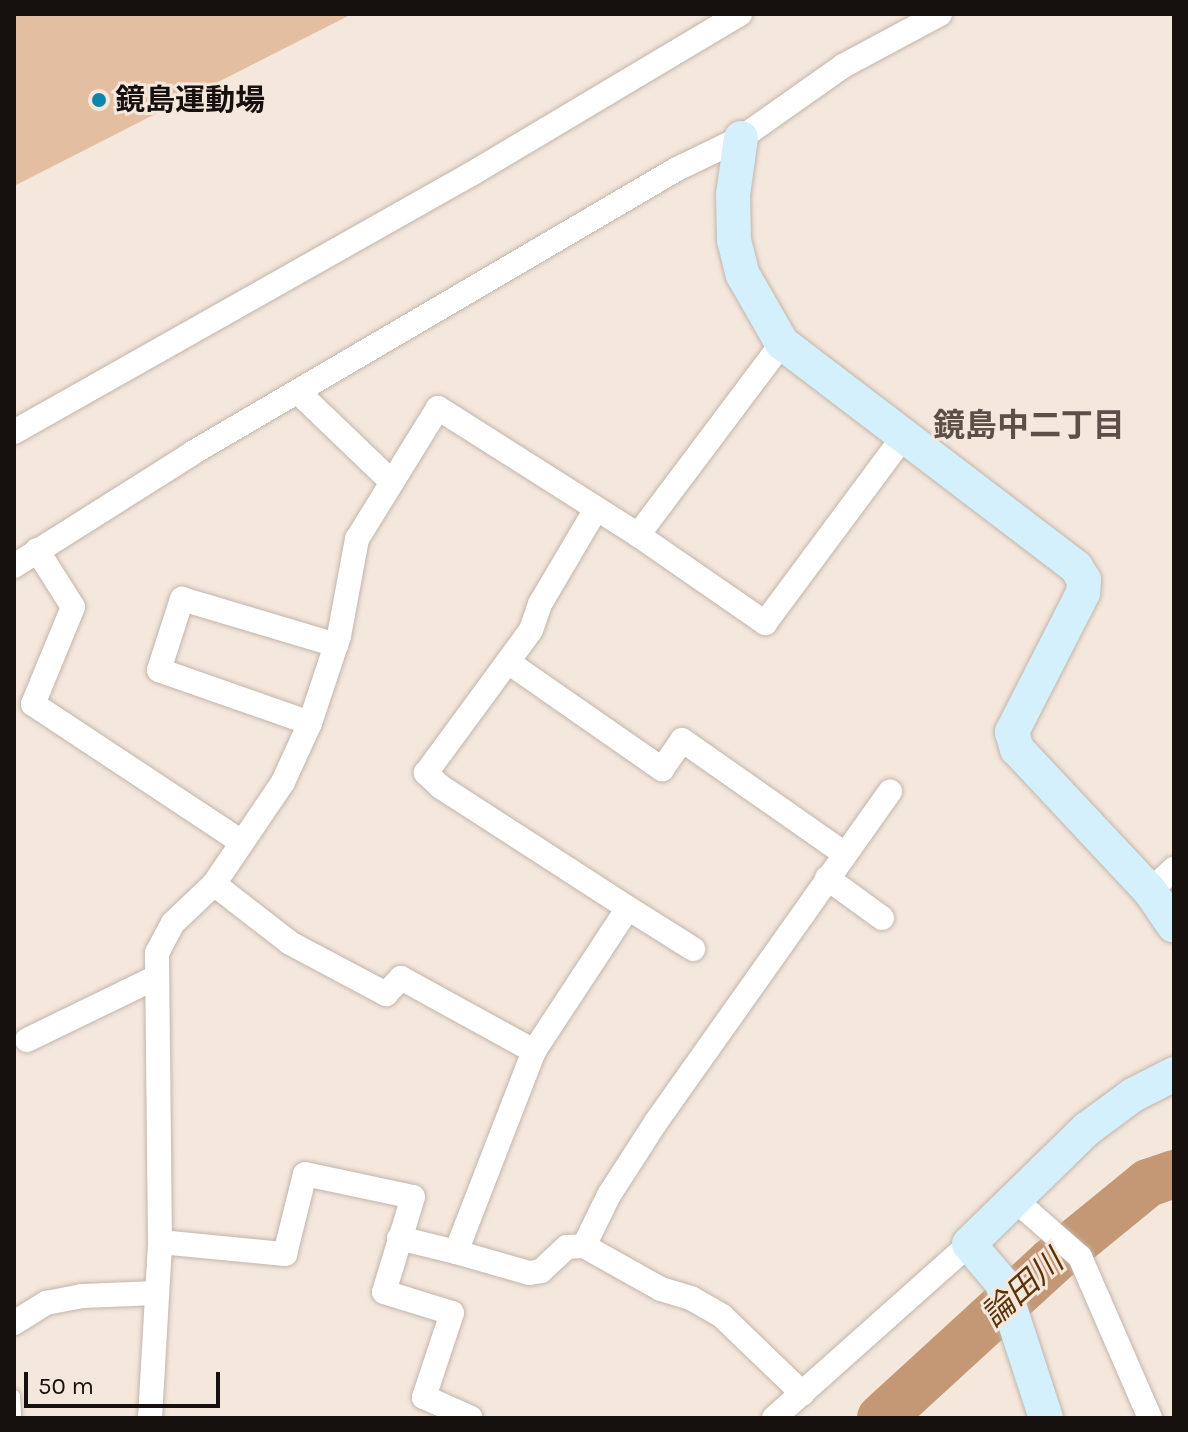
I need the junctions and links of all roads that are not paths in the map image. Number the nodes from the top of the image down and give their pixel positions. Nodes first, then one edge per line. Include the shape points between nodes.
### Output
1 (740, 14) edge
2 (911, 14) edge
3 (940, 14) edge
4 (843, 66) junction
5 (741, 138) junction
6 (782, 343) junction
7 (298, 392) junction
8 (14, 432) edge
9 (903, 437) junction
10 (392, 482) junction
11 (596, 509) junction
12 (638, 535) junction
13 (37, 550) junction
14 (14, 566) edge
15 (336, 645) junction
16 (508, 662) junction
17 (310, 723) junction
18 (890, 792) dead end
19 (240, 841) junction
20 (845, 854) junction
21 (827, 878) junction
22 (1162, 880) edge
23 (214, 884) junction
24 (628, 908) junction
25 (882, 918) dead end
26 (1174, 926) edge
27 (693, 949) dead end
28 (157, 977) junction
29 (27, 1040) dead end
30 (534, 1051) junction
31 (1174, 1074) edge
32 (1014, 1199) junction
33 (399, 1238) junction
34 (160, 1242) junction
35 (969, 1244) junction
36 (584, 1246) junction
37 (456, 1252) junction
38 (157, 1293) junction
39 (14, 1323) edge
40 (803, 1394) junction
41 (14, 1396) edge
42 (15, 1418) edge
43 (150, 1418) edge
44 (471, 1418) edge
45 (774, 1418) edge
46 (1046, 1418) edge
47 (1150, 1418) edge

1 - 8 street via 405,212
2 - 4 street
3 - 4 street
4 - 5 street
5 - 6 main road via 733,195 734,240 743,275
5 - 7 street via 677,169
6 - 9 main road
6 - 12 street
7 - 10 street
7 - 13 street
9 - 12 street via 765,623
9 - 22 main road via 1076,567 1084,580 1083,593 1012,732 1017,749
10 - 11 street via 438,408
10 - 15 street via 357,539
11 - 12 street
11 - 16 street
13 - 14 street
13 - 19 street via 73,607 33,704
15 - 17 street
15 - 17 street via 182,599 159,670
16 - 20 street via 662,769 682,740
16 - 24 street via 426,773
17 - 19 street via 283,782
18 - 20 street
19 - 23 street
20 - 21 street
21 - 25 street
21 - 36 street via 656,1122
22 - 26 main road
23 - 28 street via 173,923 157,953
23 - 30 street via 290,943 386,994 401,978
24 - 27 street
24 - 30 street
28 - 29 street
28 - 34 street
30 - 37 street
31 - 32 main road via 1133,1095 1087,1129
32 - 35 main road
32 - 47 street via 1080,1257
33 - 34 street via 413,1197 305,1174 285,1254
33 - 37 street
33 - 44 street via 384,1292 452,1313 424,1397
34 - 38 street
35 - 40 street
35 - 46 main road via 1008,1297
36 - 37 street via 567,1247 541,1271 529,1273
36 - 40 street via 722,1316
38 - 39 street via 46,1303
38 - 43 street
40 - 45 street
41 - 42 lane

